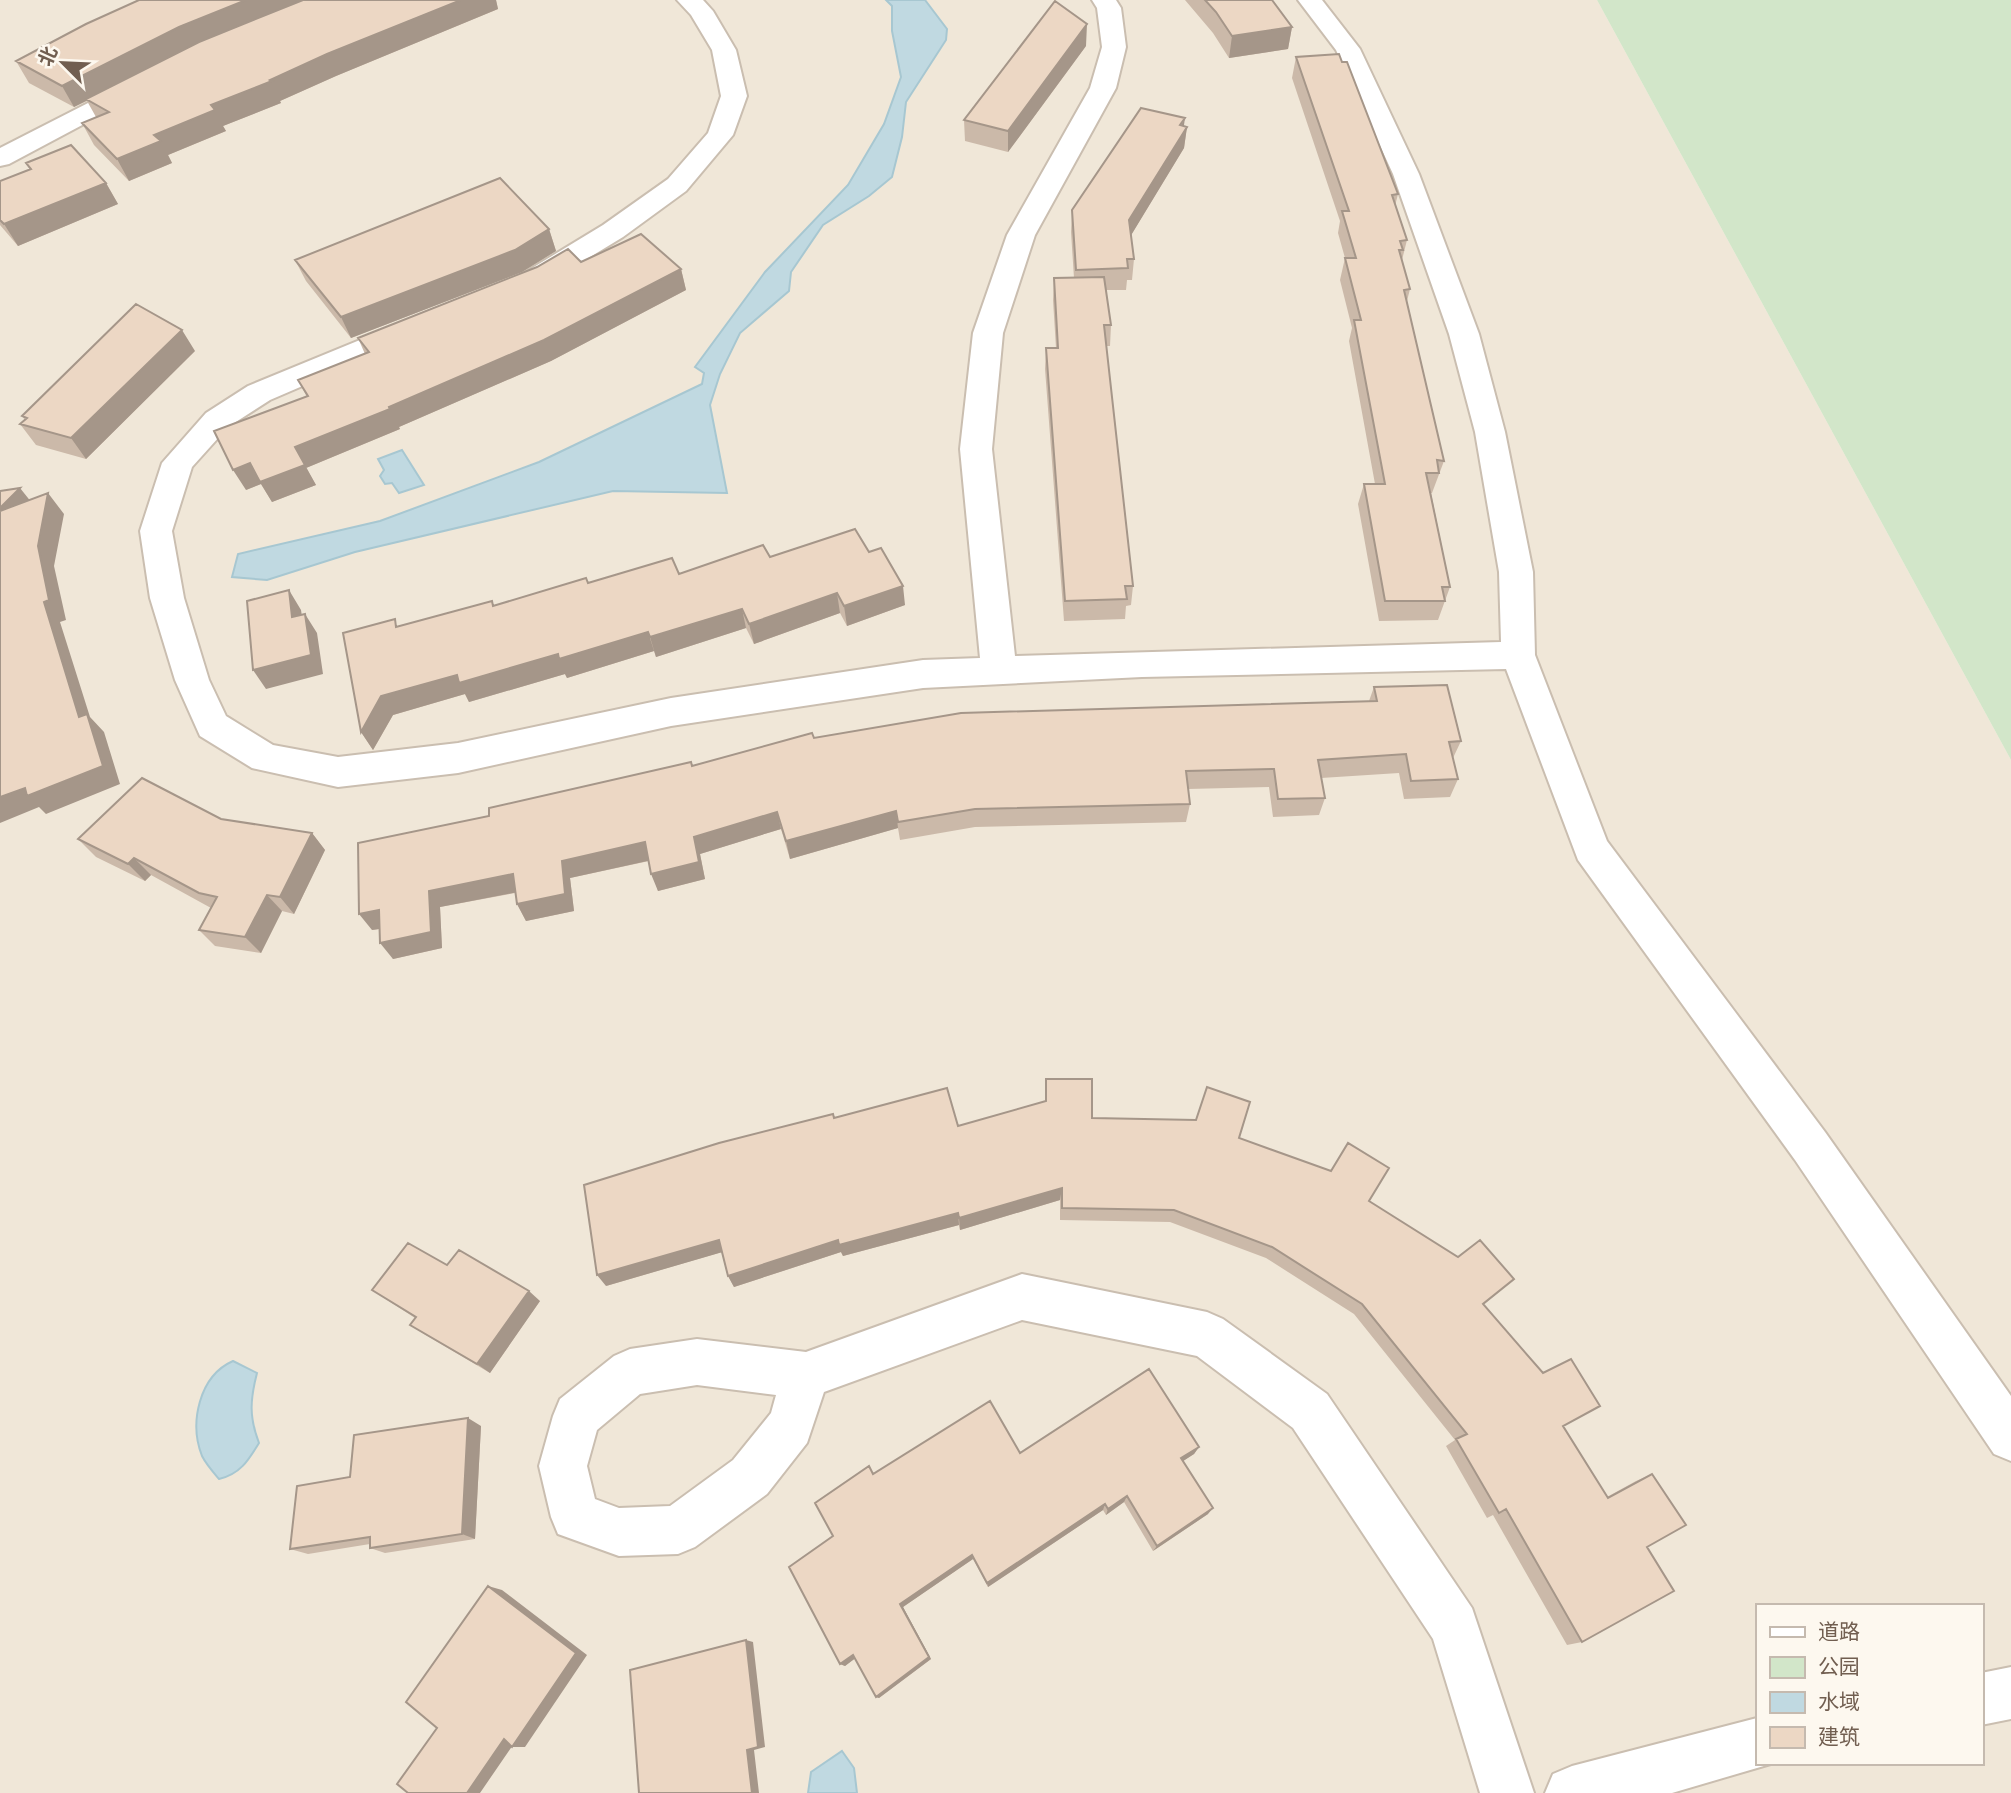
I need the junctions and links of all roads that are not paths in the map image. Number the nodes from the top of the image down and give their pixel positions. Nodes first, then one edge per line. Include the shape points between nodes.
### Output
1 (689, 0) edge
2 (1104, 0) edge
3 (1310, 0) edge
4 (162, 74) edge
5 (55, 129) junction
6 (0, 139) edge
7 (0, 158) edge
8 (507, 290) edge
9 (443, 315) edge
10 (1518, 656) junction
11 (999, 670) junction
12 (806, 1375) junction
13 (2011, 1437) edge
14 (2011, 1693) edge
15 (1983, 1699) edge
16 (1756, 1744) edge
17 (1507, 1793) edge
18 (1573, 1793) edge

1 - 8 street via 724,50 734,96 720,135 677,185 533,280
2 - 11 street via 1114,47 1103,88 1021,235 988,333 976,449
3 - 10 street via 1348,49 1406,174 1464,334 1490,432 1516,572
4 - 5 street
5 - 6 street
5 - 7 street
9 - 11 street via 259,393 217,420 178,463 156,531 167,598 191,680 213,726 265,758 338,772 458,758 684,710 923,674
10 - 11 street
10 - 13 street via 1591,849 1810,1146
12 - 12 street via 697,1362 630,1372 577,1416 563,1466 575,1517 619,1532 678,1530 750,1477 790,1426
12 - 17 street via 1022,1297 1207,1335 1310,1411 1454,1626
14 - 15 street
16 - 18 street

